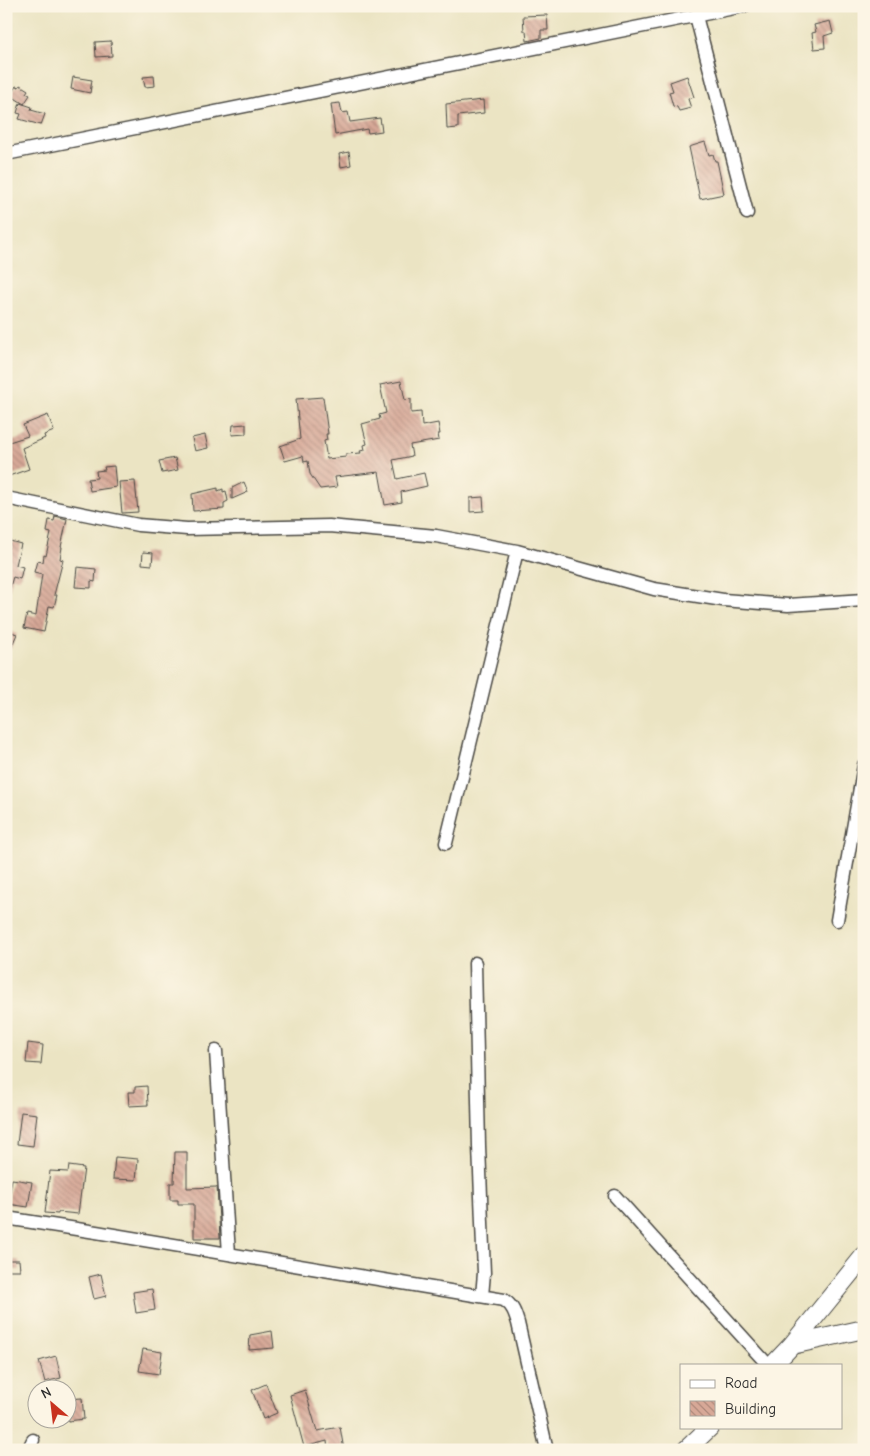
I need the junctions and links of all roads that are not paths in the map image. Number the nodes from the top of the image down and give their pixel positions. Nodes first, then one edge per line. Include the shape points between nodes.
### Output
1 (744, 6) edge
2 (696, 16) junction
3 (6, 154) edge
4 (747, 213) dead end
5 (6, 498) edge
6 (516, 551) junction
7 (864, 600) edge
8 (864, 765) edge
9 (446, 843) dead end
10 (837, 920) dead end
11 (475, 963) dead end
12 (216, 1050) dead end
13 (615, 1196) dead end
14 (6, 1218) edge
15 (229, 1254) junction
16 (864, 1256) edge
17 (482, 1296) junction
18 (864, 1328) edge
19 (792, 1345) junction
20 (767, 1364) edge
21 (774, 1364) edge
22 (709, 1428) edge
23 (547, 1450) edge
24 (686, 1450) edge

1 - 2 street
2 - 3 street
2 - 4 street
5 - 6 street via 138,525 187,529 328,526 436,536
6 - 7 street via 654,589 723,600 788,605
6 - 9 street
8 - 10 street
11 - 17 street
12 - 15 street
13 - 20 street
14 - 15 street
15 - 17 street
16 - 19 street
17 - 23 street via 504,1300 514,1310
18 - 19 street
19 - 21 street
22 - 24 street

